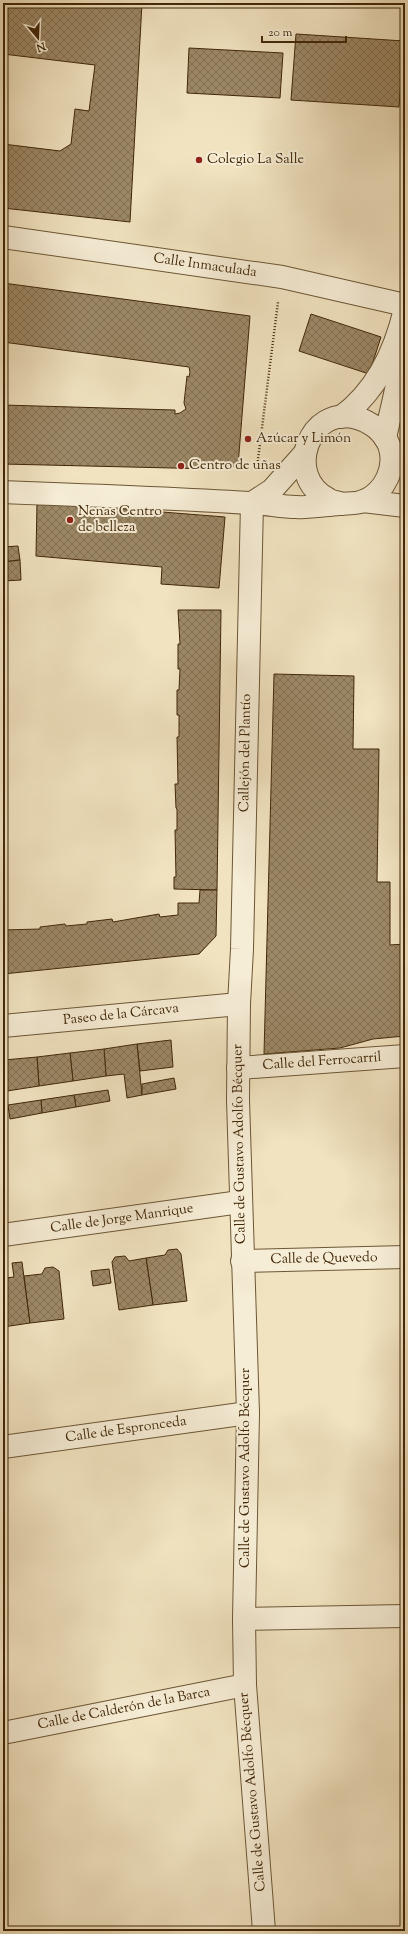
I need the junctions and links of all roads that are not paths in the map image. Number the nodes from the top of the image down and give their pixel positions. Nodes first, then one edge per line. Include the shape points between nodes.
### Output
1 (3, 237) edge
2 (405, 305) edge
3 (405, 309) edge
4 (398, 337) junction
5 (341, 417) junction
6 (387, 441) junction
7 (304, 454) junction
8 (405, 466) edge
9 (3, 492) edge
10 (252, 503) junction
11 (353, 503) junction
12 (405, 506) edge
13 (239, 1004) junction
14 (3, 1026) edge
15 (405, 1056) edge
16 (238, 1068) junction
17 (240, 1202) junction
18 (3, 1235) edge
19 (405, 1257) edge
20 (242, 1261) junction
21 (248, 1413) junction
22 (3, 1447) edge
23 (405, 1616) edge
24 (244, 1619) junction
25 (245, 1685) junction
26 (3, 1733) edge
27 (264, 1931) edge

1 - 2 street, Calle Inmaculada via 282,277
3 - 4 street
4 - 5 street via 383,369 360,401
4 - 6 street via 401,355
5 - 6 street via 356,417 374,425
5 - 7 street via 319,427 309,439
6 - 8 street
6 - 11 street via 392,463 388,478 376,493
7 - 10 street via 272,490
7 - 11 street via 305,473 313,488 328,500
9 - 10 street
10 - 11 street via 297,507
10 - 13 street, Callejón del Plantío
11 - 12 street
13 - 14 street, Paseo de la Cárcava
13 - 16 street, Calle de Gustavo Adolfo Bécquer
15 - 16 street, Calle del Ferrocarril
16 - 17 street, Calle de Gustavo Adolfo Bécquer
17 - 18 street, Calle de Jorge Manrique
17 - 20 street, Calle de Gustavo Adolfo Bécquer
19 - 20 street, Calle de Quevedo
20 - 21 street, Calle de Gustavo Adolfo Bécquer
21 - 22 street, Calle de Espronceda
21 - 24 street, Calle de Gustavo Adolfo Bécquer
23 - 24 street
24 - 25 street, Calle de Gustavo Adolfo Bécquer
25 - 26 street, Calle de Calderón de la Barca
25 - 27 street, Calle de Gustavo Adolfo Bécquer

